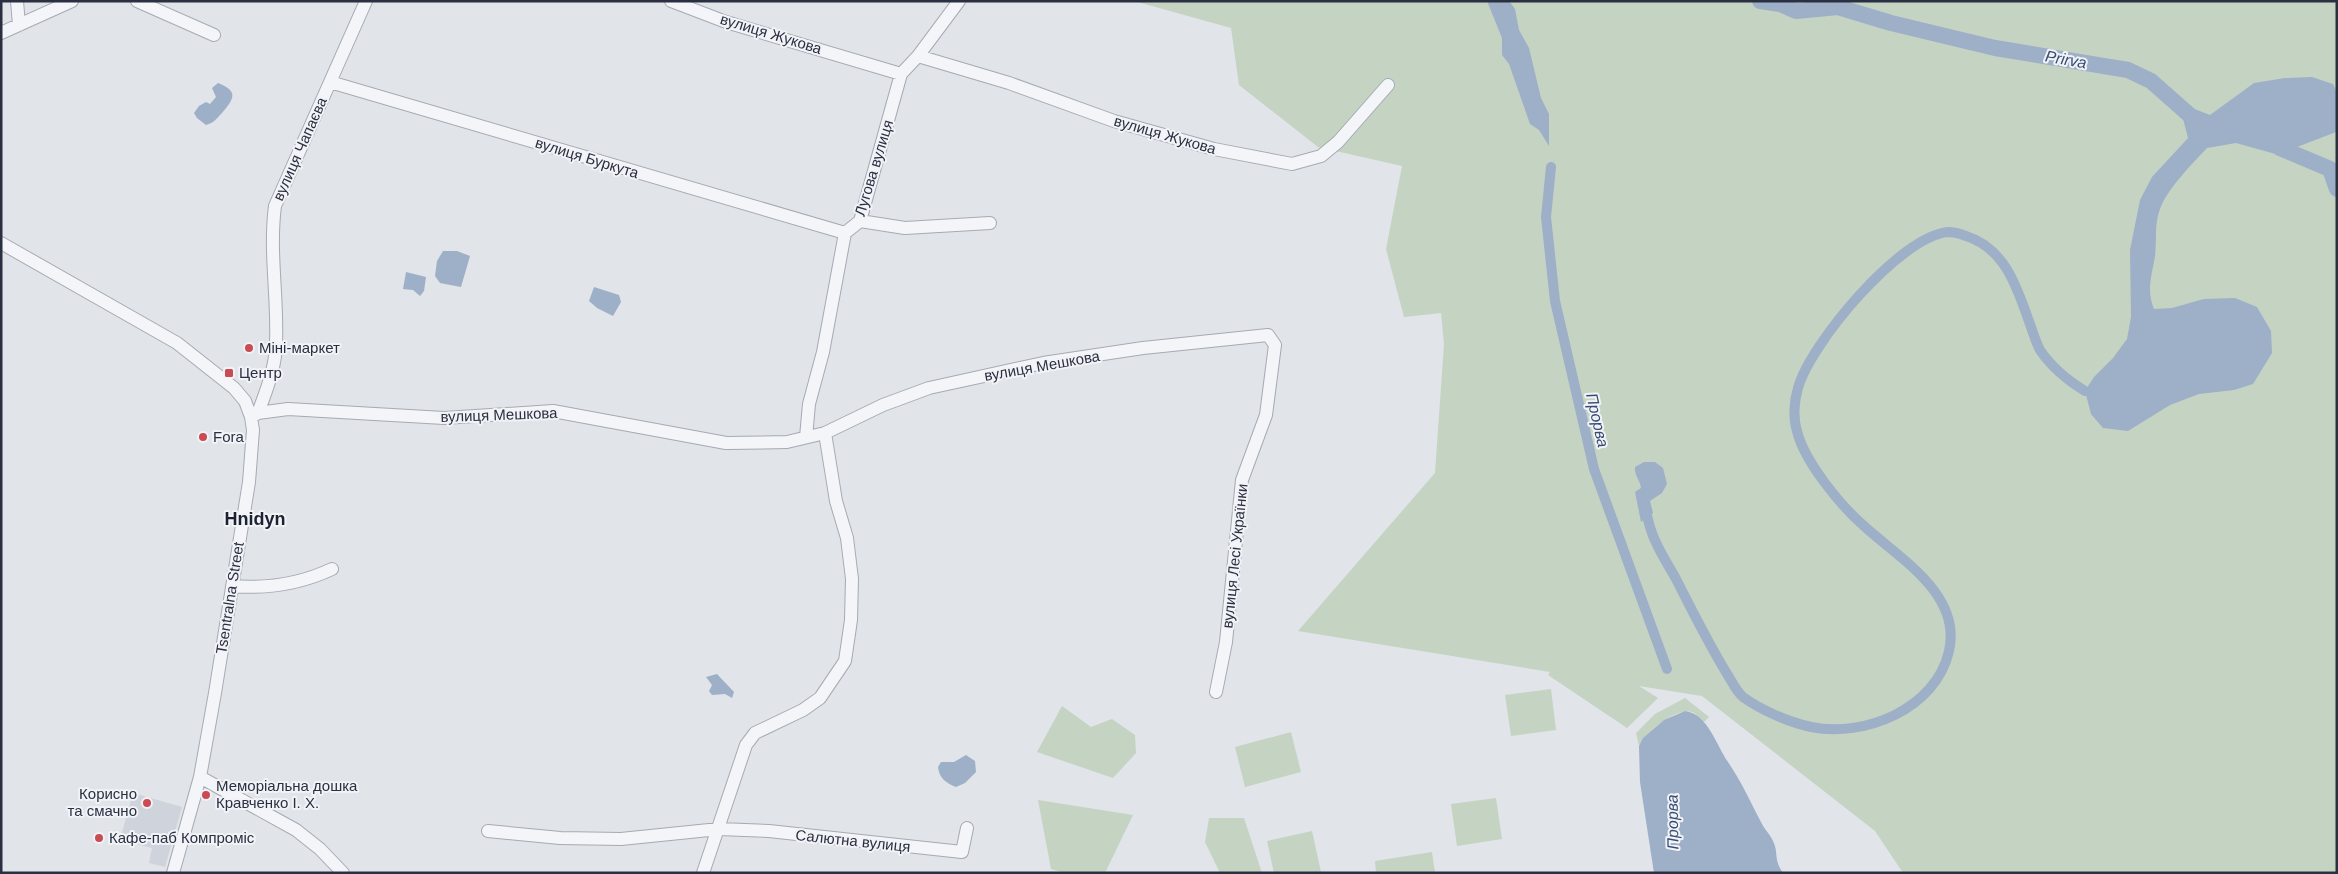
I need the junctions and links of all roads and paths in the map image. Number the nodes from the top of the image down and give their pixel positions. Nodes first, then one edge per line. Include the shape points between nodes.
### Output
1 (18, 1) edge
2 (72, 1) edge
3 (137, 1) edge
4 (366, 1) edge
5 (671, 1) edge
6 (959, 1) edge
7 (19, 25) junction
8 (1, 33) edge
9 (214, 35) dead end
10 (918, 56) junction
11 (901, 74) junction
12 (330, 82) junction
13 (1388, 85) dead end
14 (860, 221) junction
15 (990, 223) dead end
16 (845, 233) junction
17 (1, 243) edge
18 (1268, 335) joint
19 (255, 415) junction
20 (825, 432) junction
21 (806, 437) junction
22 (332, 569) dead end
23 (232, 586) junction
24 (1216, 692) dead end
25 (200, 777) junction
26 (719, 828) junction
27 (967, 828) dead end
28 (488, 831) dead end
29 (173, 873) edge
30 (344, 873) edge
31 (703, 873) edge

1 - 7 street
2 - 7 street
3 - 9 street
4 - 12 street, вулиця Чапаєва
5 - 11 street, вулиця Жукова via 726,22
6 - 10 street, Лугова вулиця
7 - 8 street
10 - 11 street, Лугова вулиця
10 - 13 street, вулиця Жукова via 1009,83 1123,124 1214,149 1292,164 1321,156 1338,142
11 - 14 street, Лугова вулиця
12 - 16 street, вулиця Буркута
12 - 19 street, вулиця Чапаєва via 275,206 272,230 276,344 270,381
14 - 15 street via 905,228
14 - 16 street, Лугова вулиця
16 - 21 street, Лугова вулиця via 823,352 809,404
17 - 19 street, Tsentralna Street via 177,343 234,388
18 - 20 street, вулиця Мешкова via 1143,348 1043,363 930,388
18 - 24 street, вулиця Лесі Українки via 1276,345 1266,415 1242,480 1226,642
19 - 21 street, вулиця Мешкова via 288,409 444,418 553,410 726,443 788,442
19 - 23 street, Tsentralna Street via 249,482
20 - 21 street, вулиця Мешкова
20 - 26 street via 852,579 845,661 820,698 803,710 755,733 746,745
22 - 23 street via 279,585
23 - 25 street, Tsentralna Street
25 - 29 street, Tsentralna Street
25 - 30 street via 296,830
26 - 27 street, Салютна вулиця via 962,852
26 - 28 street, Салютна вулиця via 621,839 560,838
26 - 31 street

